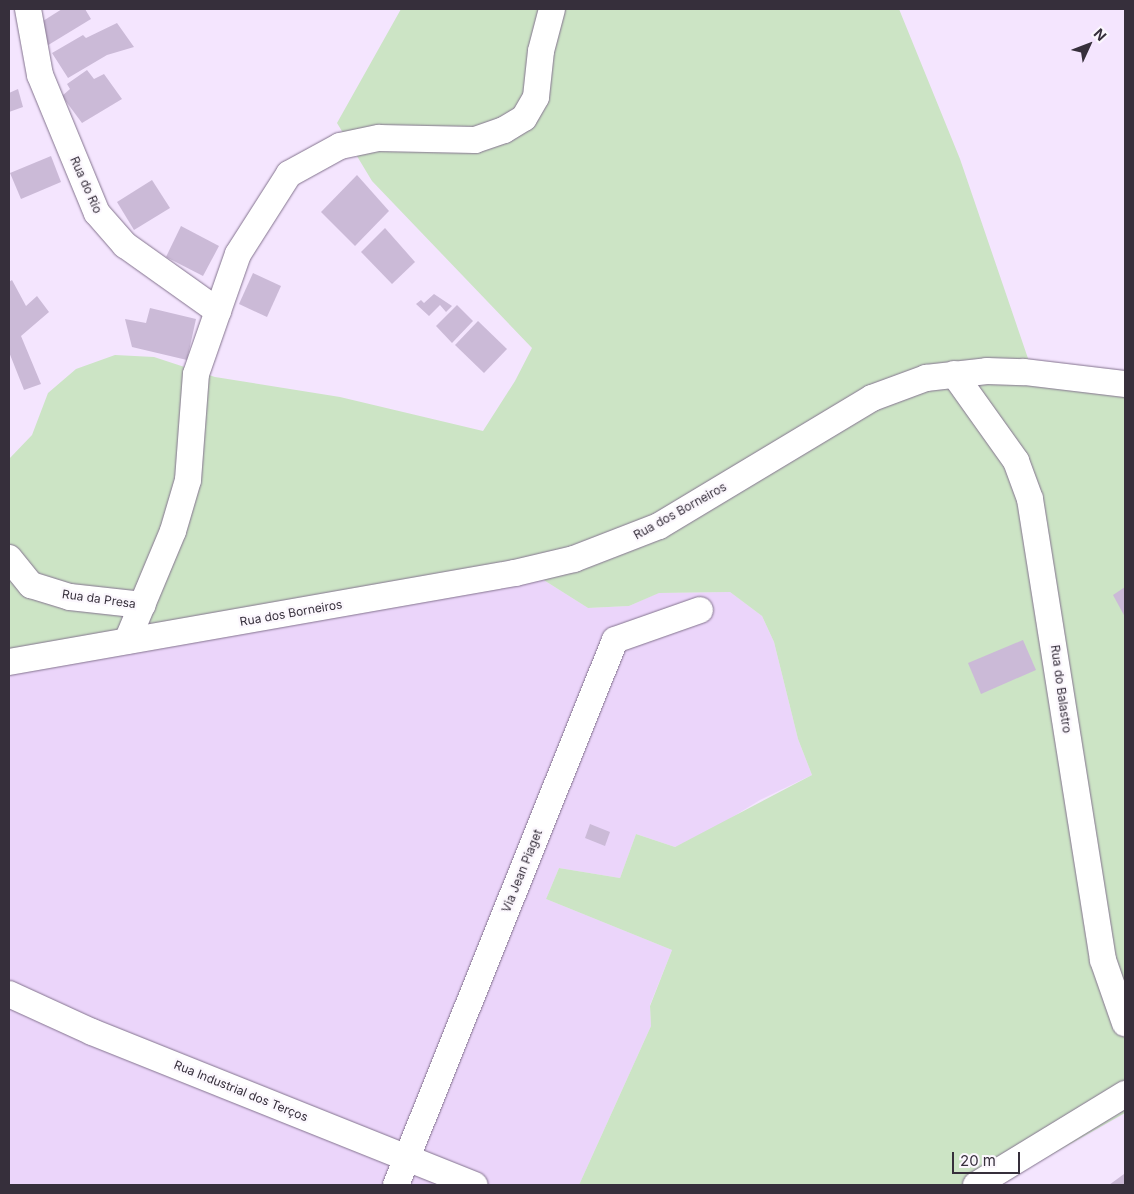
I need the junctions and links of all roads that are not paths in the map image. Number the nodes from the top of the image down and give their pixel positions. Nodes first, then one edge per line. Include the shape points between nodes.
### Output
1 (28, 9) edge
2 (552, 9) edge
3 (218, 311) junction
4 (954, 374) junction
5 (1125, 384) edge
6 (9, 558) edge
7 (143, 605) junction
8 (700, 610) dead end
9 (127, 641) junction
10 (9, 662) edge
11 (9, 994) edge
12 (1125, 1023) edge
13 (1125, 1094) edge
14 (407, 1158) junction
15 (396, 1185) edge
16 (475, 1185) edge
17 (976, 1185) edge

1 - 3 street, Rua do Rio via 40,75 97,213 125,245
2 - 3 street via 541,51 536,96 524,118 504,130 475,140 379,138 340,146 289,174 238,254
3 - 7 street via 196,374 188,480
4 - 5 street, Rua dos Borneiros via 1024,372
4 - 9 street, Rua dos Borneiros via 898,386 872,398 659,526 574,559 515,573
4 - 12 street, Rua do Balastro via 1016,461 1030,499 1103,960
6 - 7 street, Rua da Presa via 31,585 70,598
7 - 9 street
8 - 14 street, Via Jean Piaget via 615,640
9 - 10 street, Rua dos Borneiros
11 - 14 street, Rua Industrial dos Terços via 92,1032
13 - 17 street
14 - 15 street, Via Jean Piaget
14 - 16 street, Rua Industrial dos Terços

